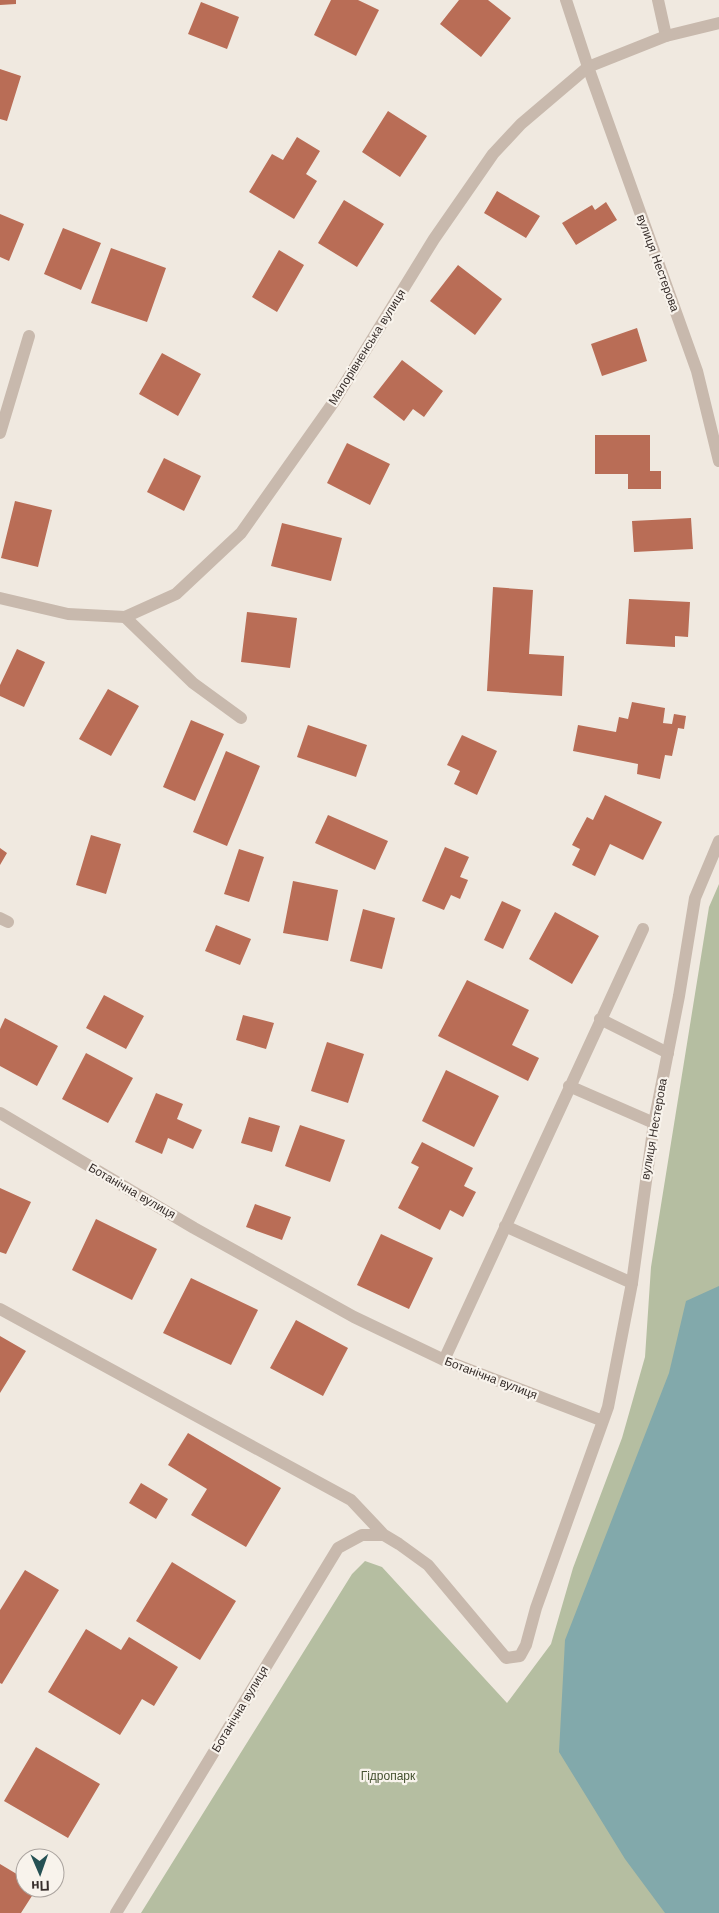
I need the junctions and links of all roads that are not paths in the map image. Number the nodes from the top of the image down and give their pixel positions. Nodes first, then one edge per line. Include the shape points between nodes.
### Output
1 (566, 0) edge
2 (658, 0) edge
3 (719, 23) edge
4 (666, 36) junction
5 (588, 67) junction
6 (29, 336) dead end
7 (0, 433) edge
8 (719, 461) edge
9 (0, 598) edge
10 (125, 617) junction
11 (241, 718) dead end
12 (719, 841) edge
13 (643, 929) dead end
14 (600, 1019) junction
15 (668, 1054) junction
16 (569, 1086) junction
17 (0, 1113) edge
18 (654, 1123) junction
19 (506, 1226) junction
20 (632, 1282) junction
21 (0, 1309) edge
22 (444, 1360) junction
23 (603, 1421) junction
24 (384, 1535) junction
25 (116, 1913) edge

1 - 5 street, вулиця Нестерова
2 - 4 street
3 - 4 street, Малорівненська вулиця
4 - 5 street, Малорівненська вулиця
5 - 8 street, вулиця Нестерова via 697,371
5 - 10 street, Малорівненська вулиця via 521,124 493,154 434,239 333,403 241,533 176,594
6 - 7 street
9 - 10 street, Малорівненська вулиця via 68,614
10 - 11 street via 193,683
12 - 15 street, вулиця Нестерова via 695,898
13 - 14 street
14 - 15 street
14 - 16 street
15 - 18 street, вулиця Нестерова
16 - 18 street
16 - 19 street
17 - 22 street, Ботанічна вулиця via 354,1318
18 - 20 street, вулиця Нестерова
19 - 20 street
19 - 22 street
20 - 23 street, вулиця Нестерова
21 - 24 street via 351,1500
22 - 23 street, Ботанічна вулиця
23 - 24 street via 520,1656 506,1658 428,1565
24 - 25 street, Ботанічна вулиця via 362,1535 338,1548

